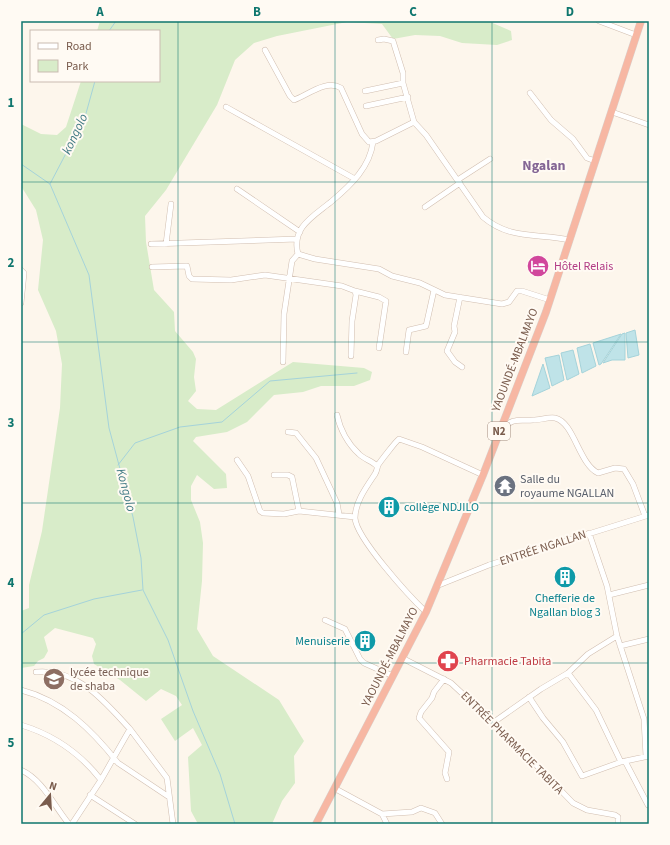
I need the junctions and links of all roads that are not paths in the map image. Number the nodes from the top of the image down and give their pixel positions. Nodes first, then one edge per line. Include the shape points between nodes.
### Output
1 (599, 21) edge
2 (641, 21) edge
3 (636, 35) junction
4 (378, 40) dead end
5 (265, 50) dead end
6 (403, 83) junction
7 (365, 91) dead end
8 (530, 93) dead end
9 (408, 97) junction
10 (366, 106) dead end
11 (226, 107) dead end
12 (612, 112) junction
13 (414, 122) junction
14 (649, 125) edge
15 (373, 142) junction
16 (490, 159) dead end
17 (595, 161) junction
18 (355, 178) junction
19 (459, 181) junction
20 (236, 189) dead end
21 (171, 204) dead end
22 (424, 207) dead end
23 (300, 232) junction
24 (297, 239) junction
25 (570, 240) junction
26 (151, 244) dead end
27 (166, 244) junction
28 (298, 254) junction
29 (152, 267) dead end
30 (21, 270) edge
31 (289, 278) junction
32 (434, 290) junction
33 (355, 291) junction
34 (460, 297) junction
35 (550, 300) junction
36 (21, 303) edge
37 (379, 348) dead end
38 (406, 352) dead end
39 (351, 356) dead end
40 (283, 362) dead end
41 (462, 367) dead end
42 (337, 415) dead end
43 (288, 432) dead end
44 (499, 432) junction
45 (237, 460) dead end
46 (377, 466) junction
47 (274, 475) dead end
48 (483, 475) junction
49 (299, 511) junction
50 (339, 514) junction
51 (647, 516) edge
52 (355, 517) junction
53 (589, 534) junction
54 (649, 584) edge
55 (439, 585) junction
56 (609, 595) junction
57 (426, 612) junction
58 (325, 620) dead end
59 (617, 636) junction
60 (649, 639) edge
61 (620, 646) junction
62 (402, 658) junction
63 (36, 672) dead end
64 (568, 673) junction
65 (393, 676) junction
66 (444, 679) junction
67 (21, 690) edge
68 (529, 697) junction
69 (494, 722) junction
70 (21, 725) edge
71 (130, 729) junction
72 (114, 756) junction
73 (648, 756) edge
74 (623, 762) junction
75 (21, 770) edge
76 (447, 778) dead end
77 (100, 780) junction
78 (334, 788) junction
79 (90, 795) junction
80 (169, 797) junction
81 (648, 805) dead end
82 (382, 814) junction
83 (70, 824) edge
84 (135, 824) edge
85 (173, 824) edge
86 (316, 824) edge
87 (388, 824) edge
88 (442, 824) edge
89 (618, 824) edge

1 - 3 street
2 - 3 highway, YAOUNDÉ-MBALMAYO / N2
3 - 12 highway, YAOUNDÉ-MBALMAYO / N2
4 - 6 street via 393,41 403,73
5 - 15 street via 294,100 334,84 341,88 362,134 369,142
6 - 7 street
6 - 9 street
8 - 17 street via 551,120 573,138 587,158
9 - 10 street
9 - 13 street
11 - 18 street
12 - 14 street
12 - 17 highway, YAOUNDÉ-MBALMAYO / N2
13 - 15 street
13 - 19 street
15 - 18 street via 371,155
16 - 19 street
17 - 25 highway, YAOUNDÉ-MBALMAYO / N2
18 - 23 street via 306,220
19 - 22 street
19 - 25 street via 483,217 496,226 520,235
20 - 23 street
21 - 27 street
23 - 24 street
24 - 27 street
24 - 28 street
25 - 35 highway, YAOUNDÉ-MBALMAYO / N2
26 - 27 street
28 - 31 street via 292,261
28 - 32 street via 379,269
29 - 31 street via 187,266 192,279 231,280 265,275
30 - 36 street via 24,273
31 - 33 street via 342,286
31 - 40 street via 284,314
32 - 34 street
32 - 38 street via 426,326 409,330
33 - 37 street via 386,301
33 - 39 street
34 - 35 street via 502,304 509,302 518,291 522,291
34 - 41 street via 455,332 447,351
35 - 44 highway, YAOUNDÉ-MBALMAYO / N2
42 - 46 street via 338,423 352,447
43 - 50 street via 296,433 312,451 337,503
44 - 48 highway, YAOUNDÉ-MBALMAYO / N2
44 - 51 street via 514,420 553,417 559,419 567,427 595,472 624,469
45 - 49 street via 248,476 260,511 272,514
46 - 48 street via 395,442 402,439
46 - 52 street via 376,473 361,497
47 - 49 street via 292,477
48 - 55 highway, YAOUNDÉ-MBALMAYO / N2
49 - 50 street
50 - 52 street
51 - 53 street, ENTRÉE NGALLAN
52 - 57 street via 360,534 368,545 404,591
53 - 55 street, ENTRÉE NGALLAN via 470,572
53 - 56 street
54 - 56 street
55 - 57 highway, YAOUNDÉ-MBALMAYO / N2
56 - 59 street
57 - 62 highway, YAOUNDÉ-MBALMAYO / N2
58 - 65 street via 346,629 357,655 364,663
59 - 61 street
59 - 64 street via 588,654
60 - 61 street
61 - 73 street via 644,719
62 - 65 highway, YAOUNDÉ-MBALMAYO / N2
62 - 66 street, ENTRÉE PHARMACIE TABITA
63 - 71 street via 61,674 81,682 104,701
64 - 68 street
64 - 74 street via 596,710
65 - 78 highway, YAOUNDÉ-MBALMAYO / N2
66 - 69 street, ENTRÉE PHARMACIE TABITA
66 - 76 street via 419,718 449,752 445,773
67 - 72 street via 48,699 70,713
68 - 69 street
68 - 74 street via 563,742 582,776
69 - 89 street, ENTRÉE PHARMACIE TABITA via 573,803 587,810 615,815 618,817
70 - 77 street via 47,736 81,756
71 - 72 street
71 - 80 street via 167,778
72 - 77 street
72 - 80 street via 118,763 131,773
73 - 74 street
74 - 81 street
75 - 83 street via 40,785
77 - 79 street
78 - 82 street
78 - 86 highway, YAOUNDÉ-MBALMAYO / N2
79 - 83 street
79 - 84 street
80 - 85 street
82 - 87 street
82 - 88 street via 412,812 421,808 435,814

